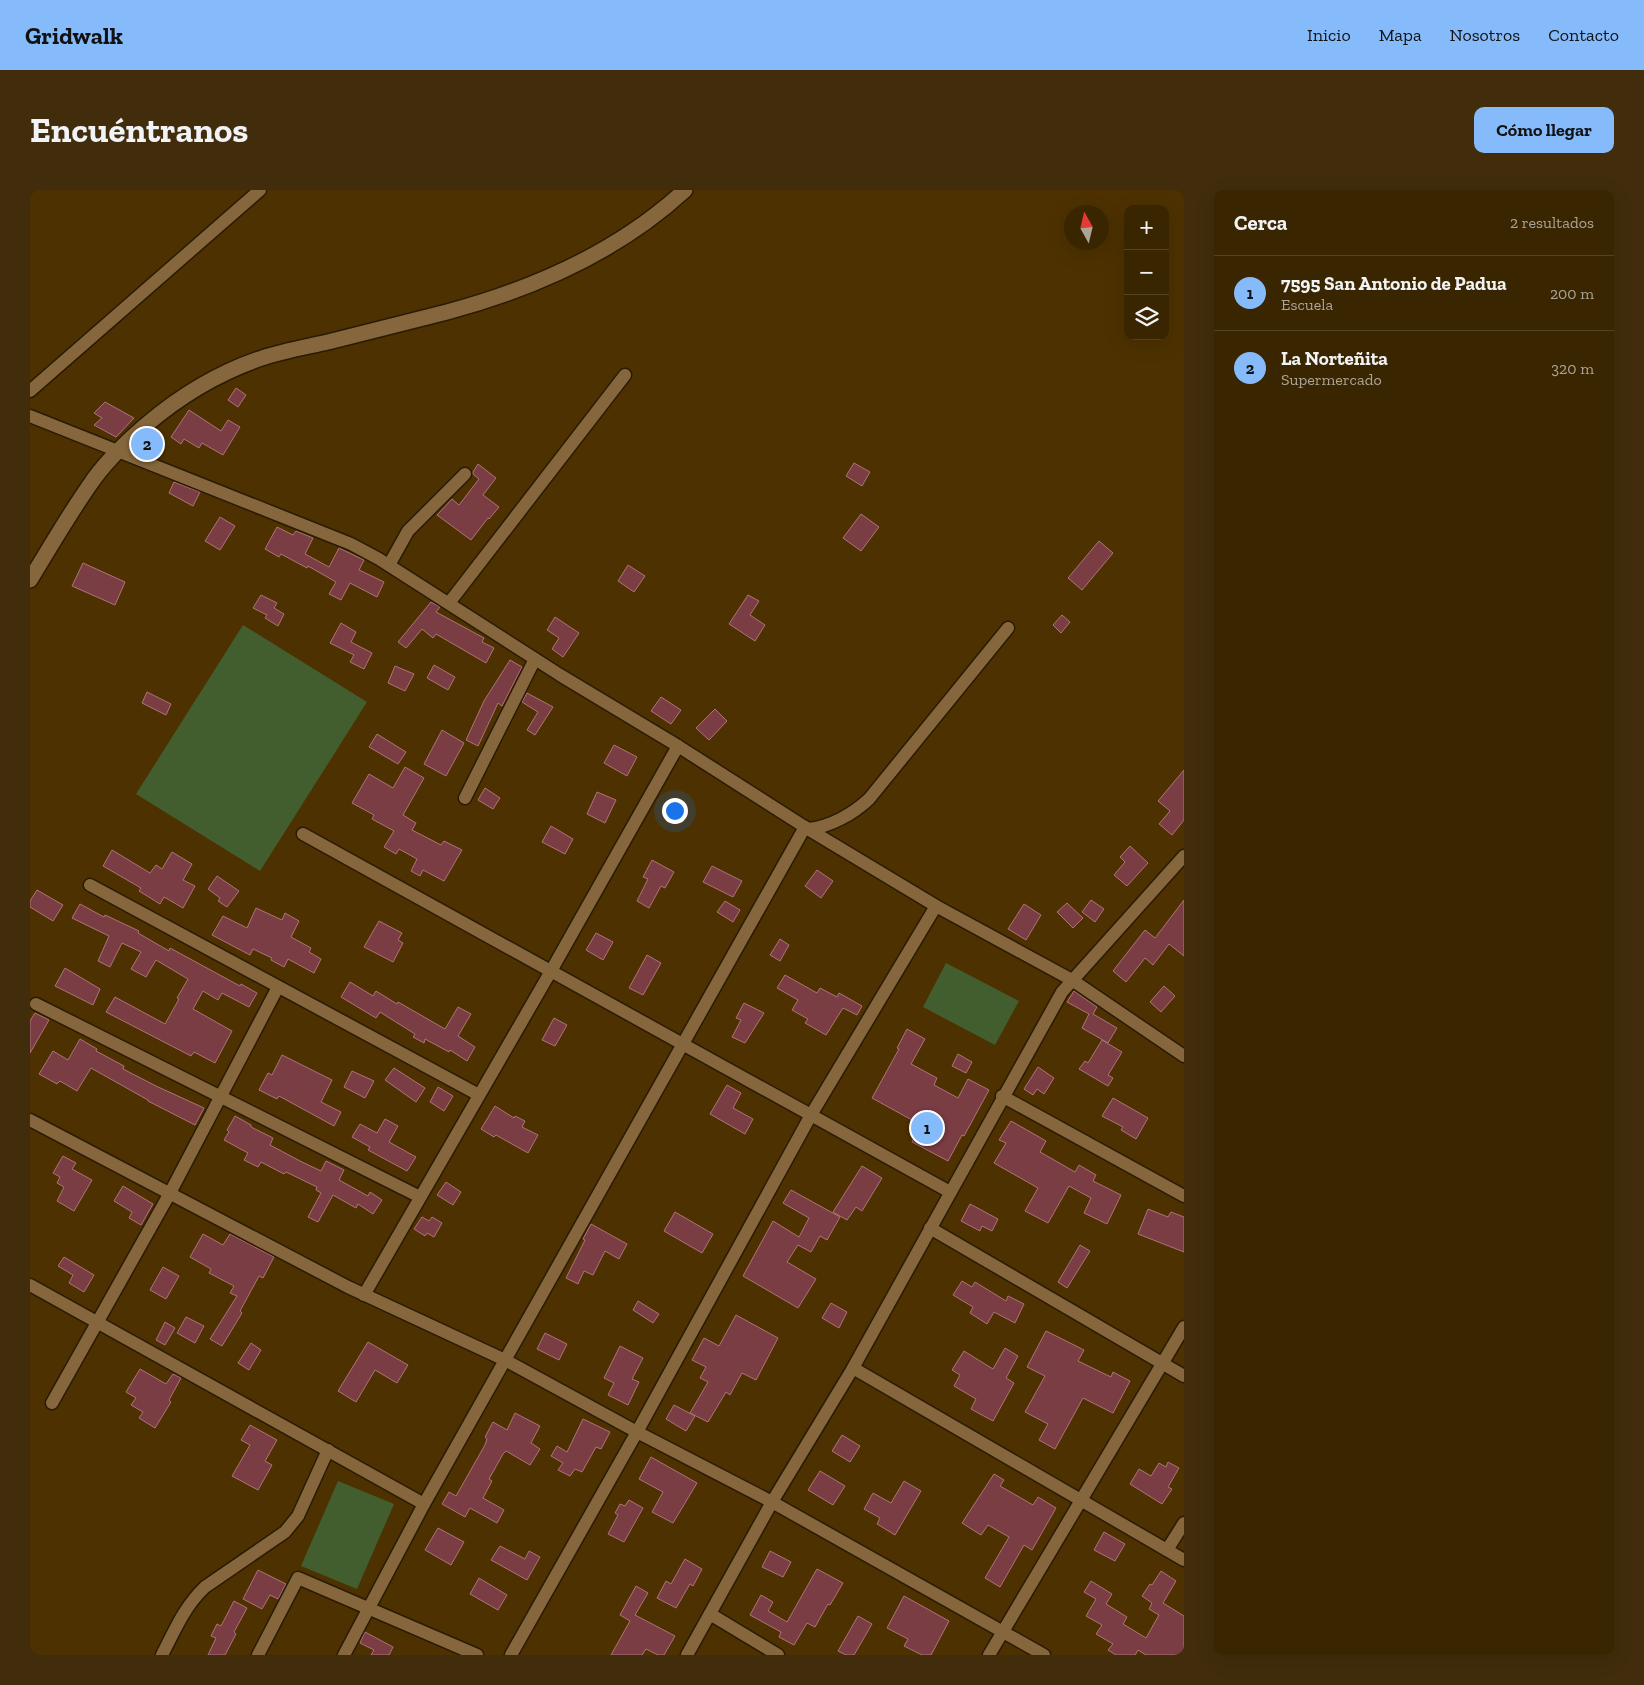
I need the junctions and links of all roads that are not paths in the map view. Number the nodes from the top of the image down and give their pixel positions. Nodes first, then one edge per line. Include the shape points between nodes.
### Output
1 (260, 190) edge
2 (685, 190) edge
3 (625, 375) dead end
4 (30, 391) edge
5 (30, 416) edge
6 (118, 451) junction
7 (465, 474) dead end
8 (388, 565) junction
9 (30, 580) edge
10 (449, 603) junction
11 (1008, 628) dead end
12 (535, 658) junction
13 (678, 746) junction
14 (465, 798) dead end
15 (807, 828) junction
16 (303, 834) dead end
17 (1184, 856) edge
18 (90, 885) dead end
19 (936, 906) junction
20 (551, 971) junction
21 (1072, 980) junction
22 (278, 987) junction
23 (36, 1004) dead end
24 (683, 1044) junction
25 (1184, 1056) edge
26 (479, 1095) junction
27 (220, 1096) junction
28 (1002, 1096) junction
29 (811, 1115) junction
30 (30, 1120) edge
31 (950, 1192) junction
32 (170, 1193) junction
33 (1184, 1196) edge
34 (420, 1197) junction
35 (930, 1228) junction
36 (30, 1285) edge
37 (364, 1295) junction
38 (96, 1322) junction
39 (1184, 1328) edge
40 (505, 1360) junction
41 (1162, 1364) junction
42 (853, 1368) junction
43 (1184, 1376) edge
44 (52, 1403) dead end
45 (636, 1432) junction
46 (328, 1450) junction
47 (1081, 1500) junction
48 (772, 1502) junction
49 (424, 1504) junction
50 (1184, 1523) edge
51 (1167, 1550) junction
52 (1184, 1560) edge
53 (368, 1608) junction
54 (710, 1614) junction
55 (1003, 1632) junction
56 (162, 1655) edge
57 (258, 1655) edge
58 (344, 1655) edge
59 (476, 1655) edge
60 (511, 1655) edge
61 (687, 1655) edge
62 (778, 1655) edge
63 (989, 1655) edge
64 (1044, 1655) edge

1 - 4 street
2 - 6 street via 642,225 607,247 527,285 448,311 261,358 215,378 178,400
3 - 10 street
5 - 6 street
6 - 8 street via 351,544
6 - 9 street via 89,485
7 - 8 street via 408,530
8 - 10 street
10 - 12 street
11 - 15 street via 869,799 845,816 825,825
12 - 13 street
12 - 14 street
13 - 15 street
13 - 20 street
15 - 19 street
15 - 24 street
16 - 20 street
17 - 21 street
18 - 22 street
19 - 21 street
19 - 29 street
20 - 24 street
20 - 26 street
21 - 25 street
21 - 28 street
22 - 26 street
22 - 27 street
23 - 27 street
24 - 29 street
24 - 40 street
26 - 34 street
27 - 32 street
27 - 34 street
28 - 31 street
28 - 33 street
29 - 31 street
29 - 45 street
30 - 32 street
31 - 35 street
32 - 37 street
32 - 38 street
34 - 37 street
35 - 41 street
35 - 42 street
36 - 38 street
37 - 40 street
38 - 44 street
38 - 46 street
39 - 41 street
40 - 45 street
40 - 49 street
41 - 43 street
41 - 47 street
42 - 47 street
42 - 48 street
45 - 48 street
45 - 60 street
46 - 49 street
46 - 56 street via 298,1516 285,1532 194,1598 184,1610
47 - 51 street
47 - 55 street
48 - 54 street
48 - 55 street
49 - 53 street
50 - 51 street
51 - 52 street
53 - 57 street via 298,1578
53 - 58 street
53 - 59 street
54 - 61 street
54 - 62 street
55 - 63 street
55 - 64 street

